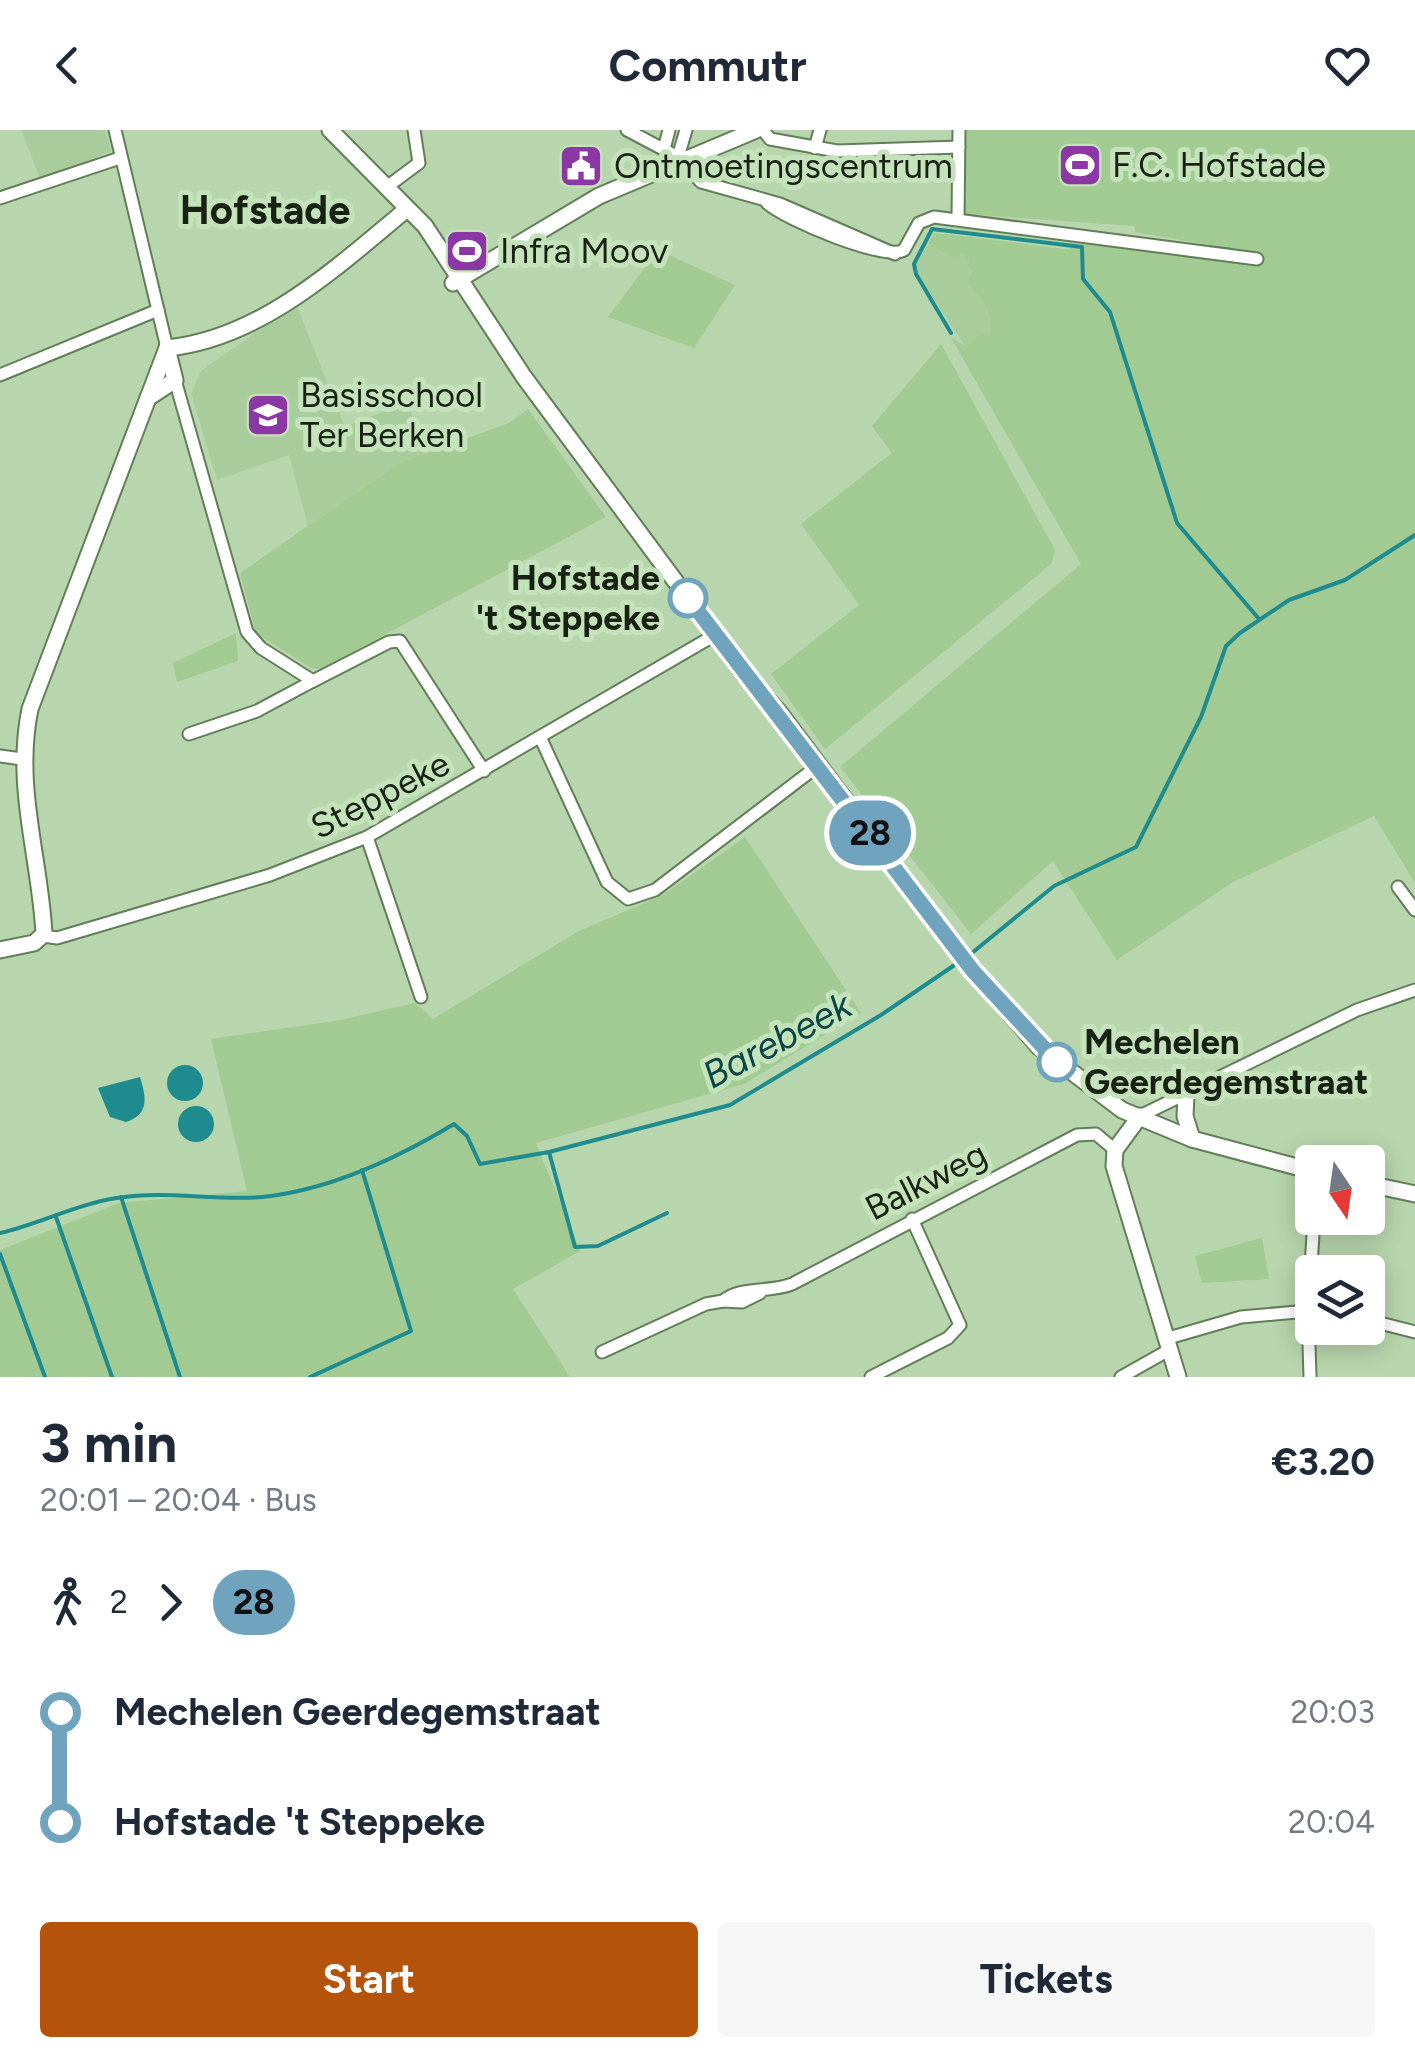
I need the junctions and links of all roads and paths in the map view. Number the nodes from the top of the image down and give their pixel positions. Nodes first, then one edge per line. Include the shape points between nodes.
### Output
1 (330, 130) edge
2 (414, 130) edge
3 (628, 130) edge
4 (670, 130) edge
5 (686, 130) edge
6 (760, 130) edge
7 (820, 130) edge
8 (959, 130) edge
9 (115, 131) edge
10 (960, 147) junction
11 (815, 148) junction
12 (664, 149) junction
13 (120, 158) junction
14 (681, 160) junction
15 (388, 186) junction
16 (0, 198) edge
17 (406, 209) junction
18 (958, 218) junction
19 (1257, 259) dead end
20 (456, 281) junction
21 (158, 310) junction
22 (167, 348) junction
23 (0, 376) edge
24 (176, 380) junction
25 (148, 398) junction
26 (715, 635) junction
27 (313, 681) junction
28 (190, 734) dead end
29 (541, 739) junction
30 (0, 756) edge
31 (22, 759) junction
32 (819, 765) junction
33 (484, 772) junction
34 (367, 836) junction
35 (1398, 887) dead end
36 (1415, 910) edge
37 (44, 936) junction
38 (0, 950) edge
39 (1415, 990) edge
40 (421, 996) dead end
41 (1186, 1095) junction
42 (1140, 1116) junction
43 (1192, 1139) junction
44 (1115, 1150) junction
45 (1295, 1166) edge
46 (1385, 1188) edge
47 (1415, 1194) edge
48 (912, 1219) junction
49 (1295, 1312) edge
50 (1385, 1324) edge
51 (1415, 1332) edge
52 (1167, 1344) junction
53 (1310, 1345) edge
54 (602, 1352) dead end
55 (872, 1377) edge
56 (1121, 1377) edge
57 (1178, 1377) edge
58 (1310, 1377) edge

1 - 15 street
2 - 15 street via 419,163
3 - 12 street
4 - 12 street
5 - 14 street
6 - 11 street via 770,139
6 - 14 street
7 - 11 street
8 - 10 street
9 - 13 street
10 - 11 street
10 - 18 street
12 - 14 street
13 - 16 street
13 - 21 street
14 - 18 street via 701,182 897,255 924,219
14 - 20 street via 598,196
15 - 17 street
17 - 20 street via 424,226
17 - 22 street via 347,260 238,332
18 - 19 street
20 - 26 street
21 - 22 street
21 - 23 street
22 - 24 street
22 - 25 street
24 - 25 street
24 - 27 street via 247,632
25 - 31 street via 38,682
26 - 29 street, Steppeke
26 - 32 street
27 - 28 street
27 - 33 street via 400,641
29 - 32 street via 610,889 628,899 655,890
29 - 33 street, Steppeke
30 - 31 street
31 - 37 street
32 - 42 street via 1039,1048
33 - 34 street, Steppeke
34 - 37 street, Steppeke via 270,875 57,938
34 - 40 street
35 - 36 street
37 - 38 street
39 - 41 street via 1356,1010
41 - 42 street
41 - 43 street
42 - 43 street
42 - 44 street
43 - 45 street
44 - 48 street, Balkweg via 1096,1134 1078,1136
44 - 52 street via 1114,1166
46 - 47 street
48 - 54 street, Balkweg via 792,1284 760,1294 738,1292
48 - 55 street via 960,1325 948,1338
49 - 52 street via 1241,1317
50 - 51 street
52 - 56 street
52 - 57 street
53 - 58 street

